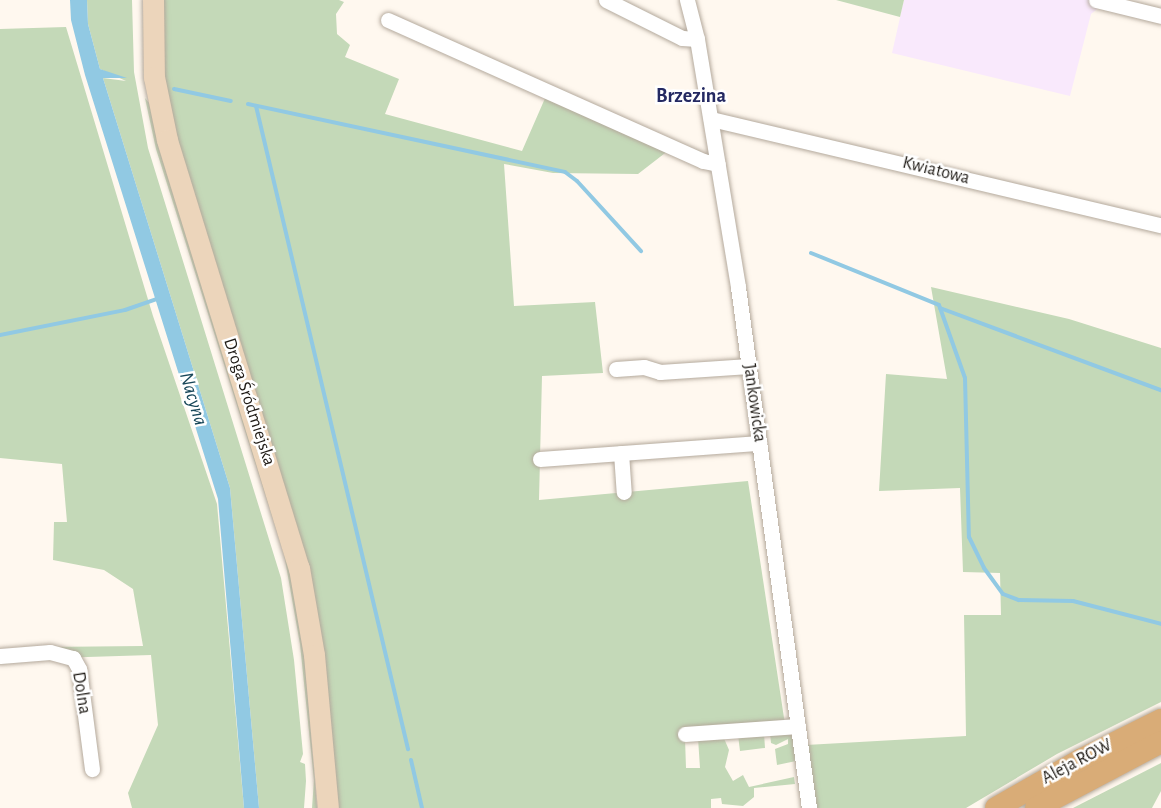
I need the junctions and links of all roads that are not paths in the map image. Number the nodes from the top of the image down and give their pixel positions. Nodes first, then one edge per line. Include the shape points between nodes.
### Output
1 (153, 0) edge
2 (606, 0) edge
3 (687, 0) edge
4 (1096, 0) edge
5 (1161, 16) edge
6 (388, 20) dead end
7 (697, 39) junction
8 (711, 119) junction
9 (718, 164) junction
10 (1161, 225) edge
11 (749, 366) junction
12 (616, 369) dead end
13 (759, 443) junction
14 (621, 453) junction
15 (540, 459) dead end
16 (624, 492) dead end
17 (0, 656) edge
18 (1161, 720) edge
19 (798, 726) junction
20 (685, 734) dead end
21 (1161, 742) edge
22 (92, 769) dead end
23 (328, 808) edge
24 (808, 808) edge
25 (996, 808) edge
26 (1036, 808) edge

1 - 23 main road, Droga Śródmiejska via 154,77 167,140 299,568 311,632
2 - 7 street via 682,38
3 - 7 street, Jankowicka
4 - 5 street
6 - 9 street via 703,161
7 - 8 street, Jankowicka
8 - 9 street, Jankowicka
8 - 10 street, Kwiatowa
9 - 11 street, Jankowicka
11 - 12 street via 660,372 644,367
11 - 13 street, Jankowicka
13 - 14 street
13 - 19 street, Jankowicka
14 - 15 street
14 - 16 street
17 - 22 street, Dolna via 50,652 73,658 80,669
18 - 25 main road, Aleja ROW via 1088,755
19 - 20 street
19 - 24 street, Jankowicka
21 - 26 main road, Aleja ROW

